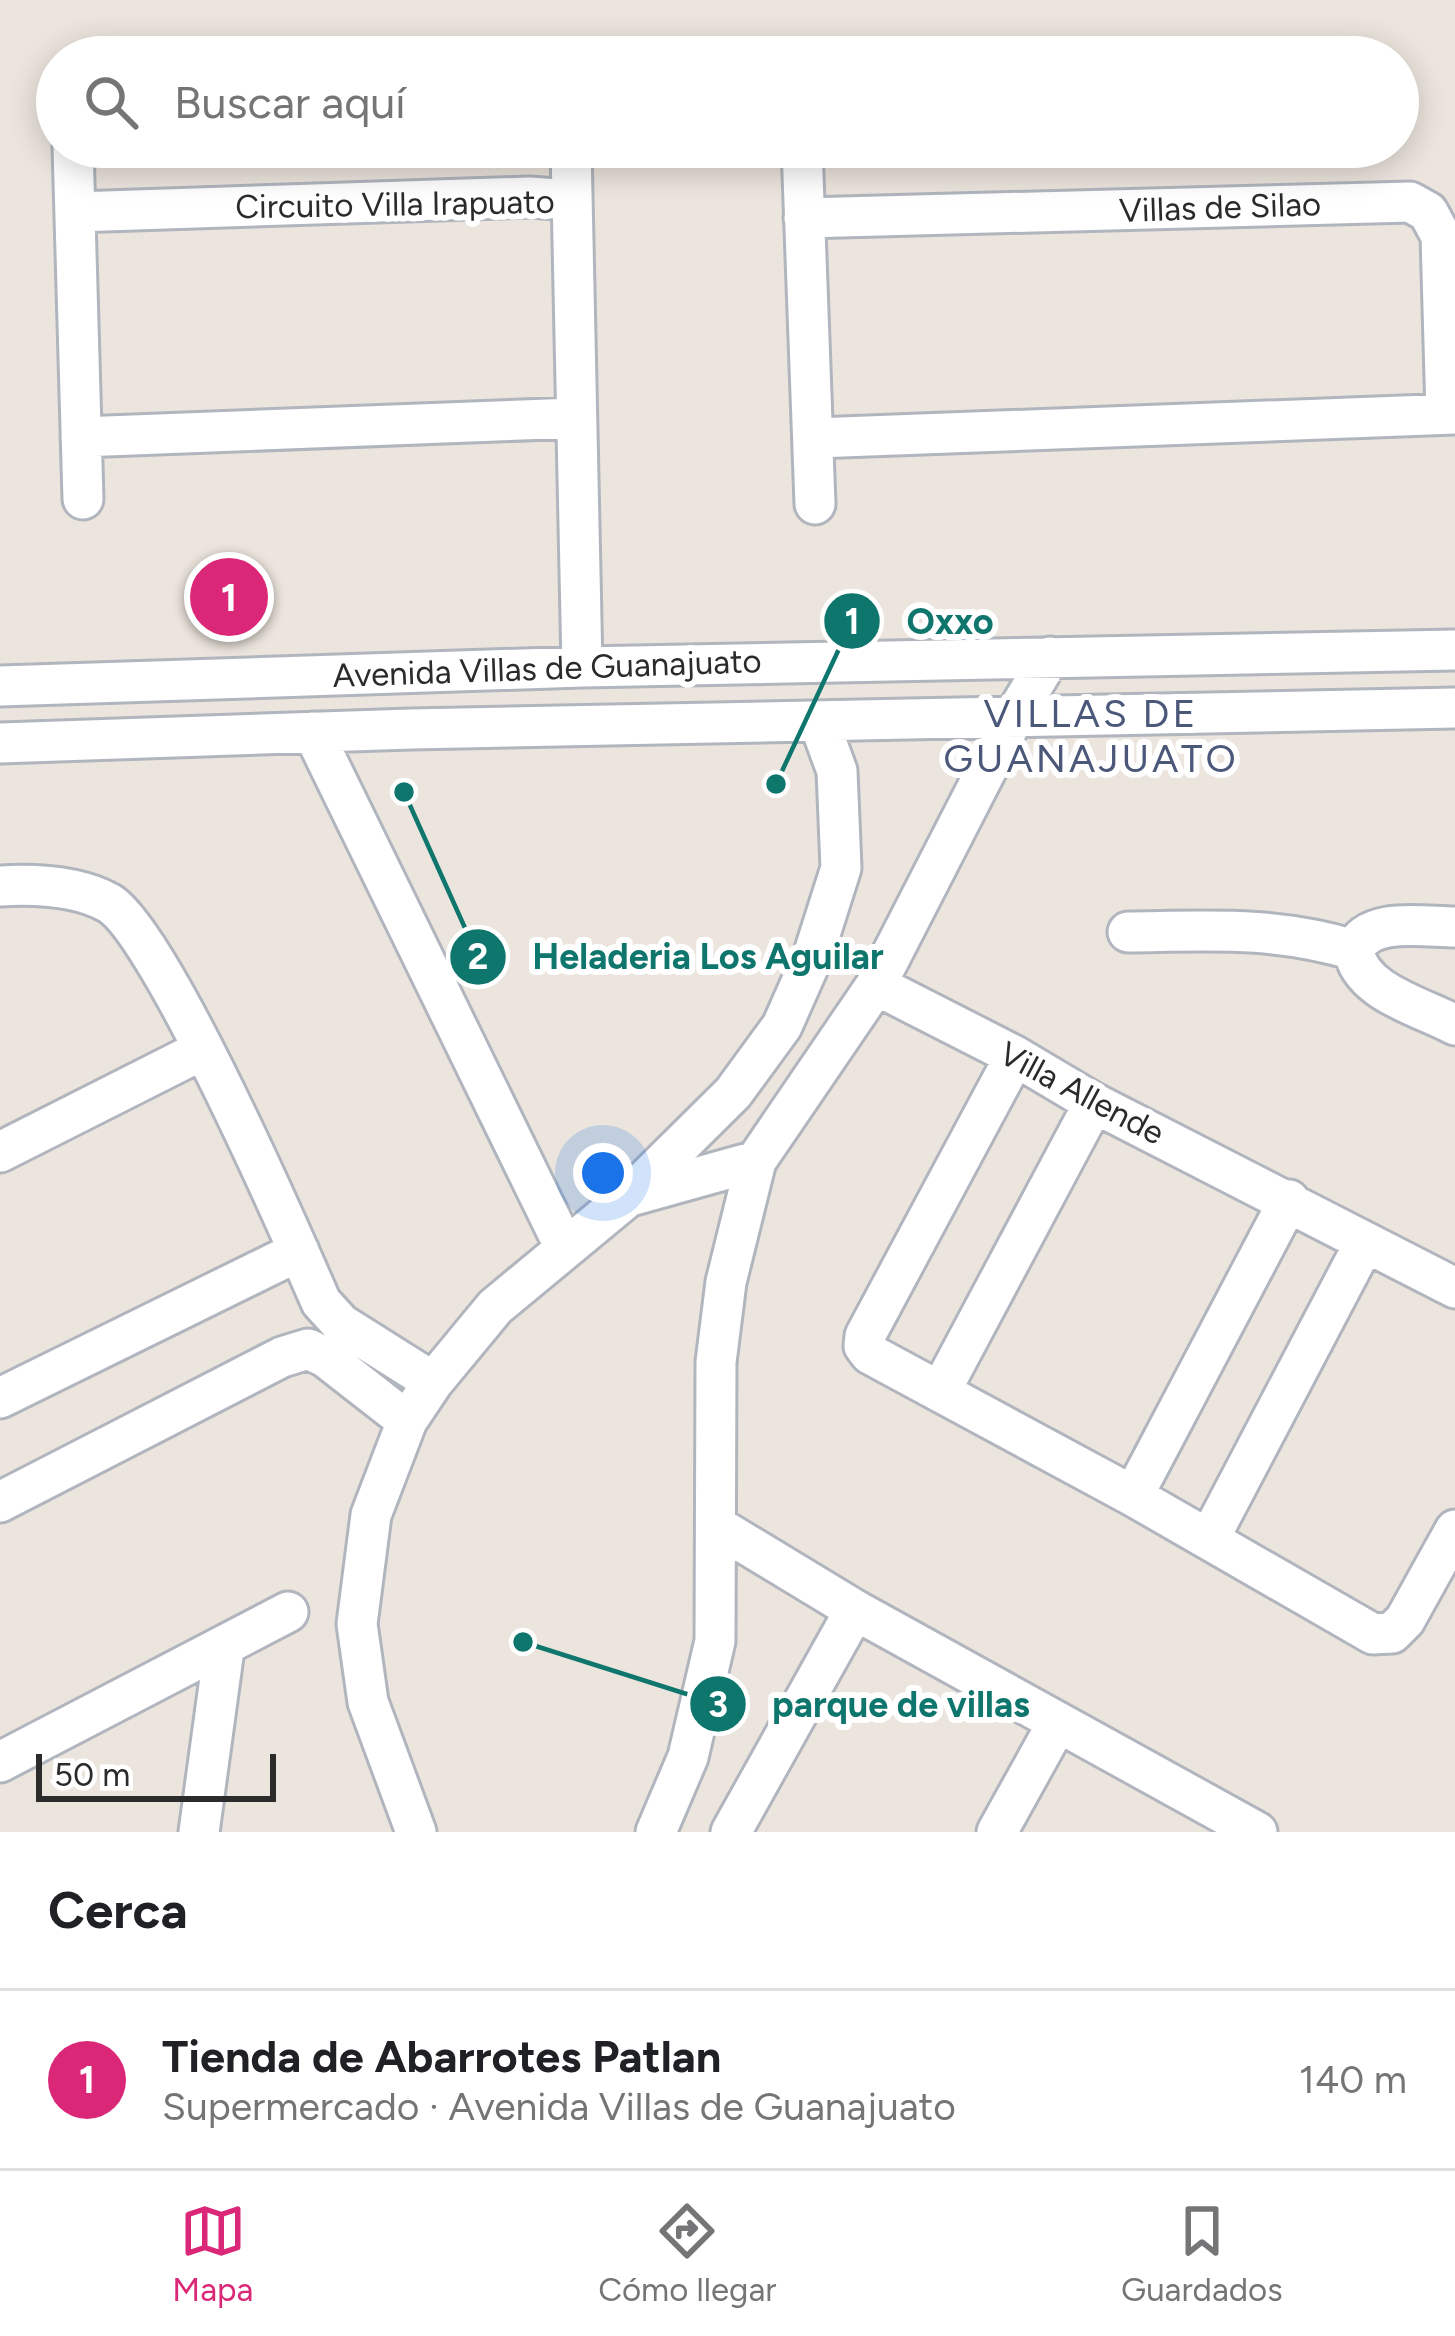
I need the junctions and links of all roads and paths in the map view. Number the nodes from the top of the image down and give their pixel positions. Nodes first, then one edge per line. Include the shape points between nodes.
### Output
1 (74, 168) edge
2 (571, 168) edge
3 (803, 168) edge
4 (571, 200) junction
5 (75, 212) junction
6 (804, 218) junction
7 (1450, 414) edge
8 (576, 418) junction
9 (81, 437) junction
10 (814, 438) junction
11 (83, 499) dead end
12 (814, 504) dead end
13 (1455, 650) edge
14 (1050, 657) junction
15 (582, 667) junction
16 (413, 671) junction
17 (0, 686) edge
18 (1455, 708) edge
19 (1012, 720) junction
20 (819, 722) junction
21 (411, 729) junction
22 (313, 732) junction
23 (0, 743) edge
24 (6, 889) edge
25 (1455, 927) edge
26 (1128, 932) dead end
27 (1354, 950) junction
28 (876, 985) junction
29 (1455, 1025) edge
30 (202, 1050) junction
31 (1015, 1056) junction
32 (1094, 1102) junction
33 (0, 1152) edge
34 (757, 1161) junction
35 (629, 1196) junction
36 (1289, 1200) junction
37 (1365, 1242) junction
38 (564, 1246) junction
39 (298, 1251) junction
40 (1455, 1288) edge
41 (433, 1382) junction
42 (940, 1392) junction
43 (0, 1398) edge
44 (407, 1421) junction
45 (1133, 1496) junction
46 (0, 1502) edge
47 (718, 1527) junction
48 (1455, 1530) edge
49 (1209, 1539) junction
50 (855, 1610) junction
51 (288, 1612) dead end
52 (224, 1648) junction
53 (1058, 1722) junction
54 (0, 1762) edge
55 (1250, 1831) edge
56 (199, 1832) edge
57 (416, 1832) edge
58 (656, 1832) edge
59 (731, 1832) edge
60 (997, 1832) edge

1 - 5 street
2 - 4 street
3 - 6 street
4 - 5 street, Circuito Villa Irapuato
4 - 8 street, Circuito Villa Irapuato
5 - 9 street
6 - 7 street, Villas de Silao via 1410,202 1429,212 1442,236
6 - 10 street
7 - 10 street, Villas de Silao
8 - 9 street
8 - 15 street, Circuito Villa Irapuato
9 - 11 street
10 - 12 street
13 - 14 street, Avenida Villas de Guanajuato
14 - 15 street, Avenida Villas de Guanajuato
14 - 19 street
15 - 16 street, Avenida Villas de Guanajuato
16 - 17 street, Avenida Villas de Guanajuato
16 - 21 street
18 - 19 street, Avenida Villas de Guanajuato
19 - 20 street, Avenida Villas de Guanajuato
19 - 28 street
20 - 21 street, Avenida Villas de Guanajuato
20 - 35 street via 837,771 841,868 812,956 782,1026 734,1093
21 - 22 street, Avenida Villas de Guanajuato
22 - 23 street, Avenida Villas de Guanajuato
22 - 38 street
24 - 30 street via 63,889 110,904 137,932
25 - 27 street via 1381,928
26 - 27 street via 1264,930
27 - 29 street via 1373,983
28 - 31 street, Villa Allende
28 - 34 street
30 - 33 street
30 - 39 street
31 - 32 street, Villa Allende
31 - 42 street via 865,1336 869,1354
32 - 36 street, Villa Allende
32 - 42 street
34 - 35 street
34 - 47 street via 726,1282 716,1362
35 - 38 street
36 - 37 street, Villa Allende
36 - 45 street
37 - 40 street, Villa Allende
37 - 49 street
38 - 41 street via 495,1307
39 - 41 street via 321,1302 341,1324
39 - 43 street
41 - 44 street
42 - 45 street
44 - 46 street via 308,1349
44 - 57 street via 371,1515 357,1624 368,1702
45 - 49 street
47 - 50 street
47 - 58 street via 716,1641 688,1757
48 - 49 street via 1405,1620 1392,1633 1373,1634
50 - 53 street
50 - 59 street
51 - 52 street
52 - 54 street
52 - 56 street
53 - 55 street
53 - 60 street

